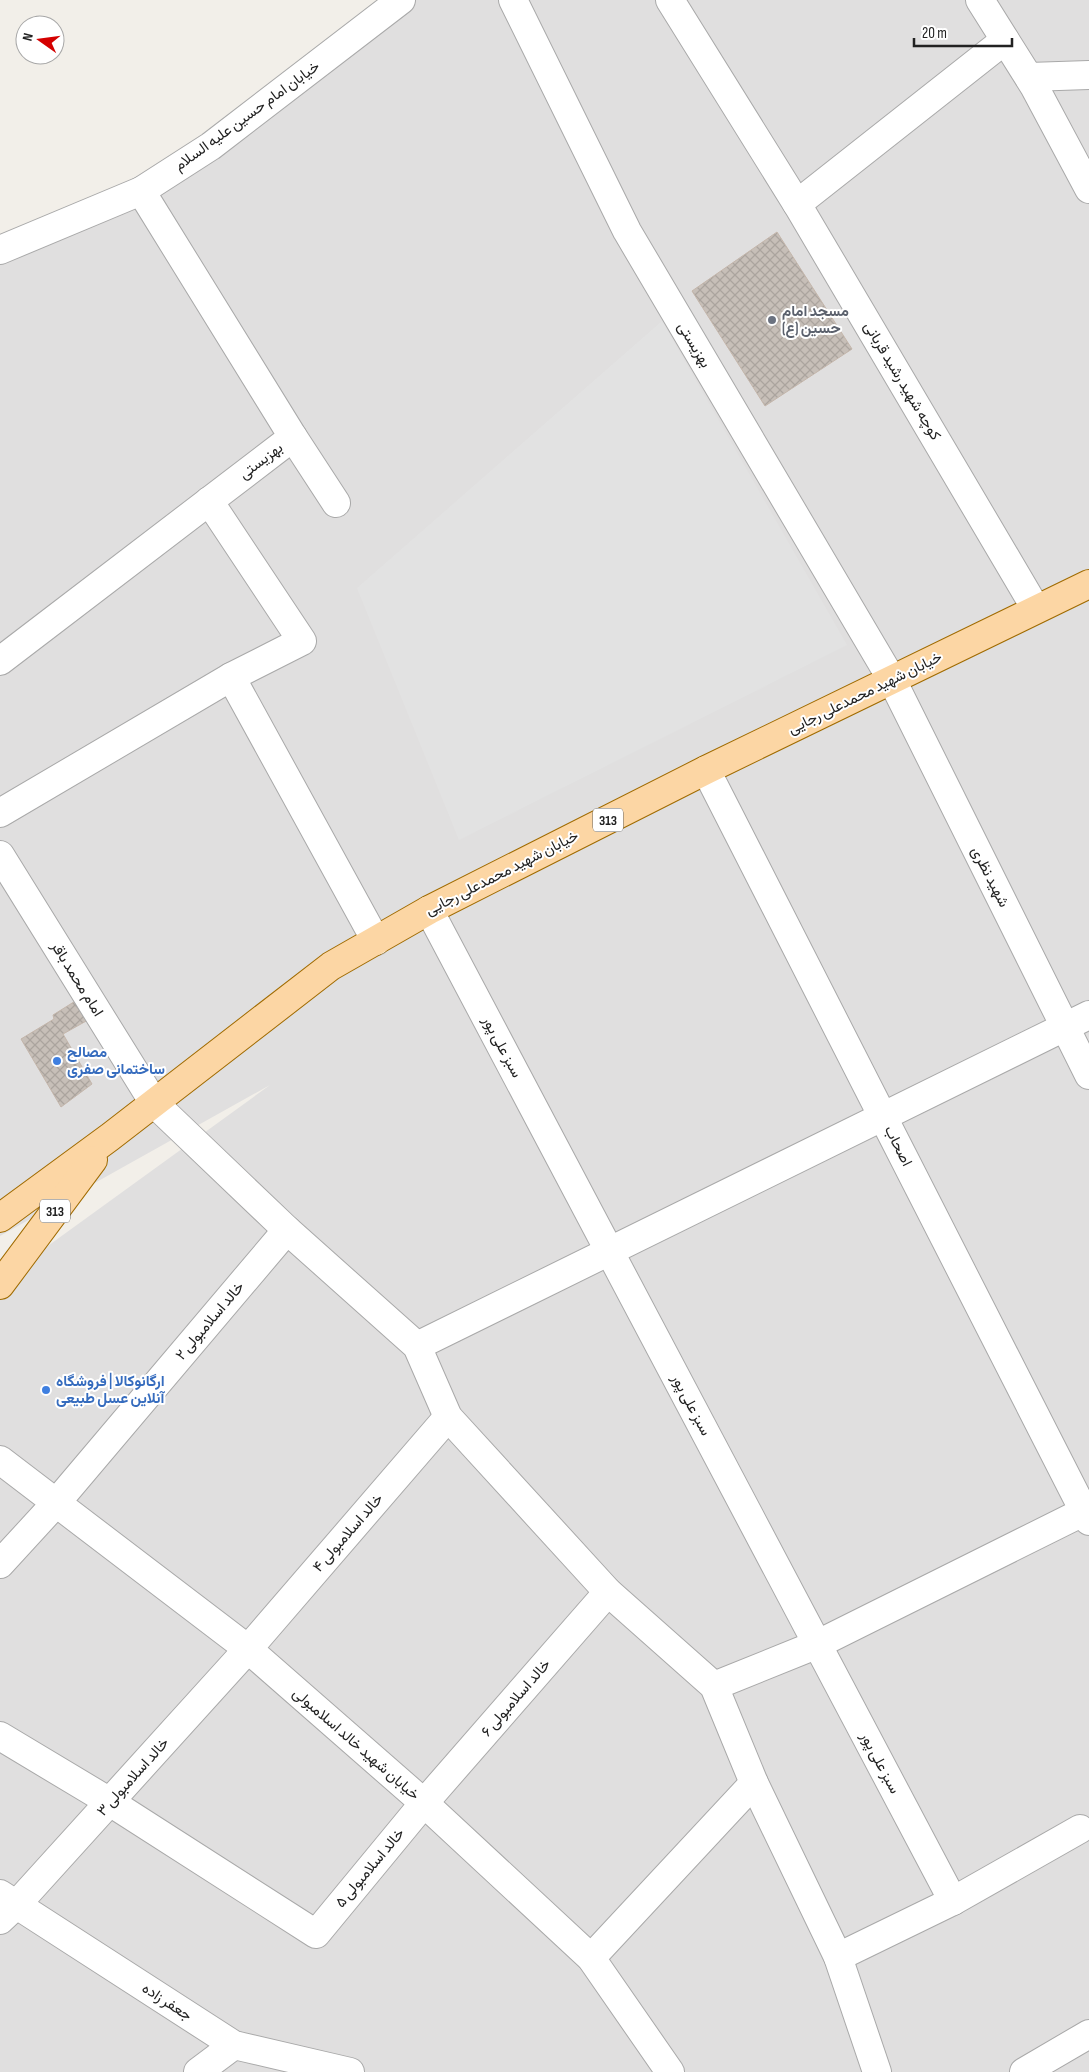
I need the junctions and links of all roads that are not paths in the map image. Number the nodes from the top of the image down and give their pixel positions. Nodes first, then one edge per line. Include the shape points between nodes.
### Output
1 (401, 0) edge
2 (513, 0) edge
3 (670, 0) edge
4 (980, 0) edge
5 (1005, 40) junction
6 (1089, 75) edge
7 (1029, 77) junction
8 (1089, 188) edge
9 (141, 191) junction
10 (797, 204) junction
11 (0, 250) edge
12 (293, 437) junction
13 (209, 502) junction
14 (336, 504) dead end
15 (1089, 584) edge
16 (1036, 609) junction
17 (0, 661) edge
18 (231, 677) junction
19 (892, 680) junction
20 (706, 770) junction
21 (0, 813) edge
22 (0, 855) edge
23 (429, 910) junction
24 (376, 941) junction
25 (1089, 1015) edge
26 (1065, 1027) junction
27 (1089, 1075) edge
28 (154, 1103) junction
29 (883, 1116) junction
30 (110, 1137) junction
31 (0, 1218) edge
32 (287, 1230) junction
33 (610, 1252) junction
34 (0, 1285) edge
35 (417, 1346) junction
36 (448, 1417) junction
37 (0, 1460) edge
38 (56, 1503) junction
39 (1087, 1514) edge
40 (0, 1564) edge
41 (608, 1592) junction
42 (818, 1644) junction
43 (248, 1649) junction
44 (714, 1686) junction
45 (0, 1736) edge
46 (754, 1783) junction
47 (110, 1802) junction
48 (424, 1803) junction
49 (1080, 1829) dead end
50 (953, 1901) junction
51 (6, 1906) edge
52 (591, 1958) junction
53 (838, 1958) junction
54 (1089, 2034) edge
55 (234, 2045) junction
56 (198, 2072) edge
57 (350, 2072) edge
58 (670, 2072) edge
59 (877, 2072) edge
60 (1024, 2072) edge

1 - 9 street, خیابان امام حسین علیه السلام via 211,146
2 - 19 street, بهزیستی via 627,231
3 - 10 street, کوچه شهید رشید قربانی
4 - 5 street
5 - 7 street
5 - 10 street
6 - 7 street
7 - 8 street
9 - 11 street, خیابان امام حسین علیه السلام
9 - 12 street, بهزیستی
10 - 16 street, کوچه شهید رشید قربانی
12 - 13 street, بهزیستی
12 - 14 street
13 - 17 street, بهزیستی
13 - 18 street via 302,641
15 - 16 main road, خیابان شهید محمدعلی رجایی / 313
16 - 19 main road, خیابان شهید محمدعلی رجایی / 313
18 - 21 street
18 - 24 street
19 - 20 main road, خیابان شهید محمدعلی رجایی / 313
19 - 26 street, شهید نظری
20 - 23 main road, خیابان شهید محمدعلی رجایی / 313
20 - 29 street, اصحاب
22 - 28 street, امام محمد باقر
23 - 24 main road, خیابان شهید محمدعلی رجایی / 313
23 - 33 street, سبز علی پور
24 - 28 main road, خیابان شهید محمدعلی رجایی / 313 via 331,966
25 - 26 street
26 - 27 street, شهید نظری
26 - 29 street
28 - 30 main road, خیابان شهید محمدعلی رجایی / 313
28 - 32 street, امام محمد باقر
29 - 33 street
29 - 39 street, اصحاب
30 - 31 main road, خیابان شهید محمدعلی رجایی / 313
30 - 34 main road, خیابان شهید محمدعلی رجایی / 313
32 - 35 street, امام محمد باقر
32 - 38 street, خالد اسلامبولی ۲
33 - 35 street
33 - 42 street, سبز علی پور
35 - 36 street
36 - 41 street
36 - 43 street, خالد اسلامبولی ۴
37 - 38 street, خیابان شهید خالد اسلامبولی
38 - 40 street, خالد اسلامبولی ۲
38 - 43 street, خیابان شهید خالد اسلامبولی
39 - 42 street
41 - 44 street
41 - 48 street, خالد اسلامبولی ۶
42 - 44 street
42 - 50 street, سبز علی پور
43 - 47 street, خالد اسلامبولی ۳
43 - 48 street, خیابان شهید خالد اسلامبولی
44 - 46 street
45 - 47 street
46 - 52 street
46 - 53 street
47 - 48 street, خالد اسلامبولی ۵ via 316,1934
47 - 51 street, خالد اسلامبولی ۳
48 - 52 street, خیابان شهید خالد اسلامبولی
49 - 50 street
50 - 53 street
51 - 55 street, جعفر زاده
52 - 58 street, خیابان شهید خالد اسلامبولی
53 - 59 street
54 - 60 street
55 - 56 street
55 - 57 street, جعفر زاده

